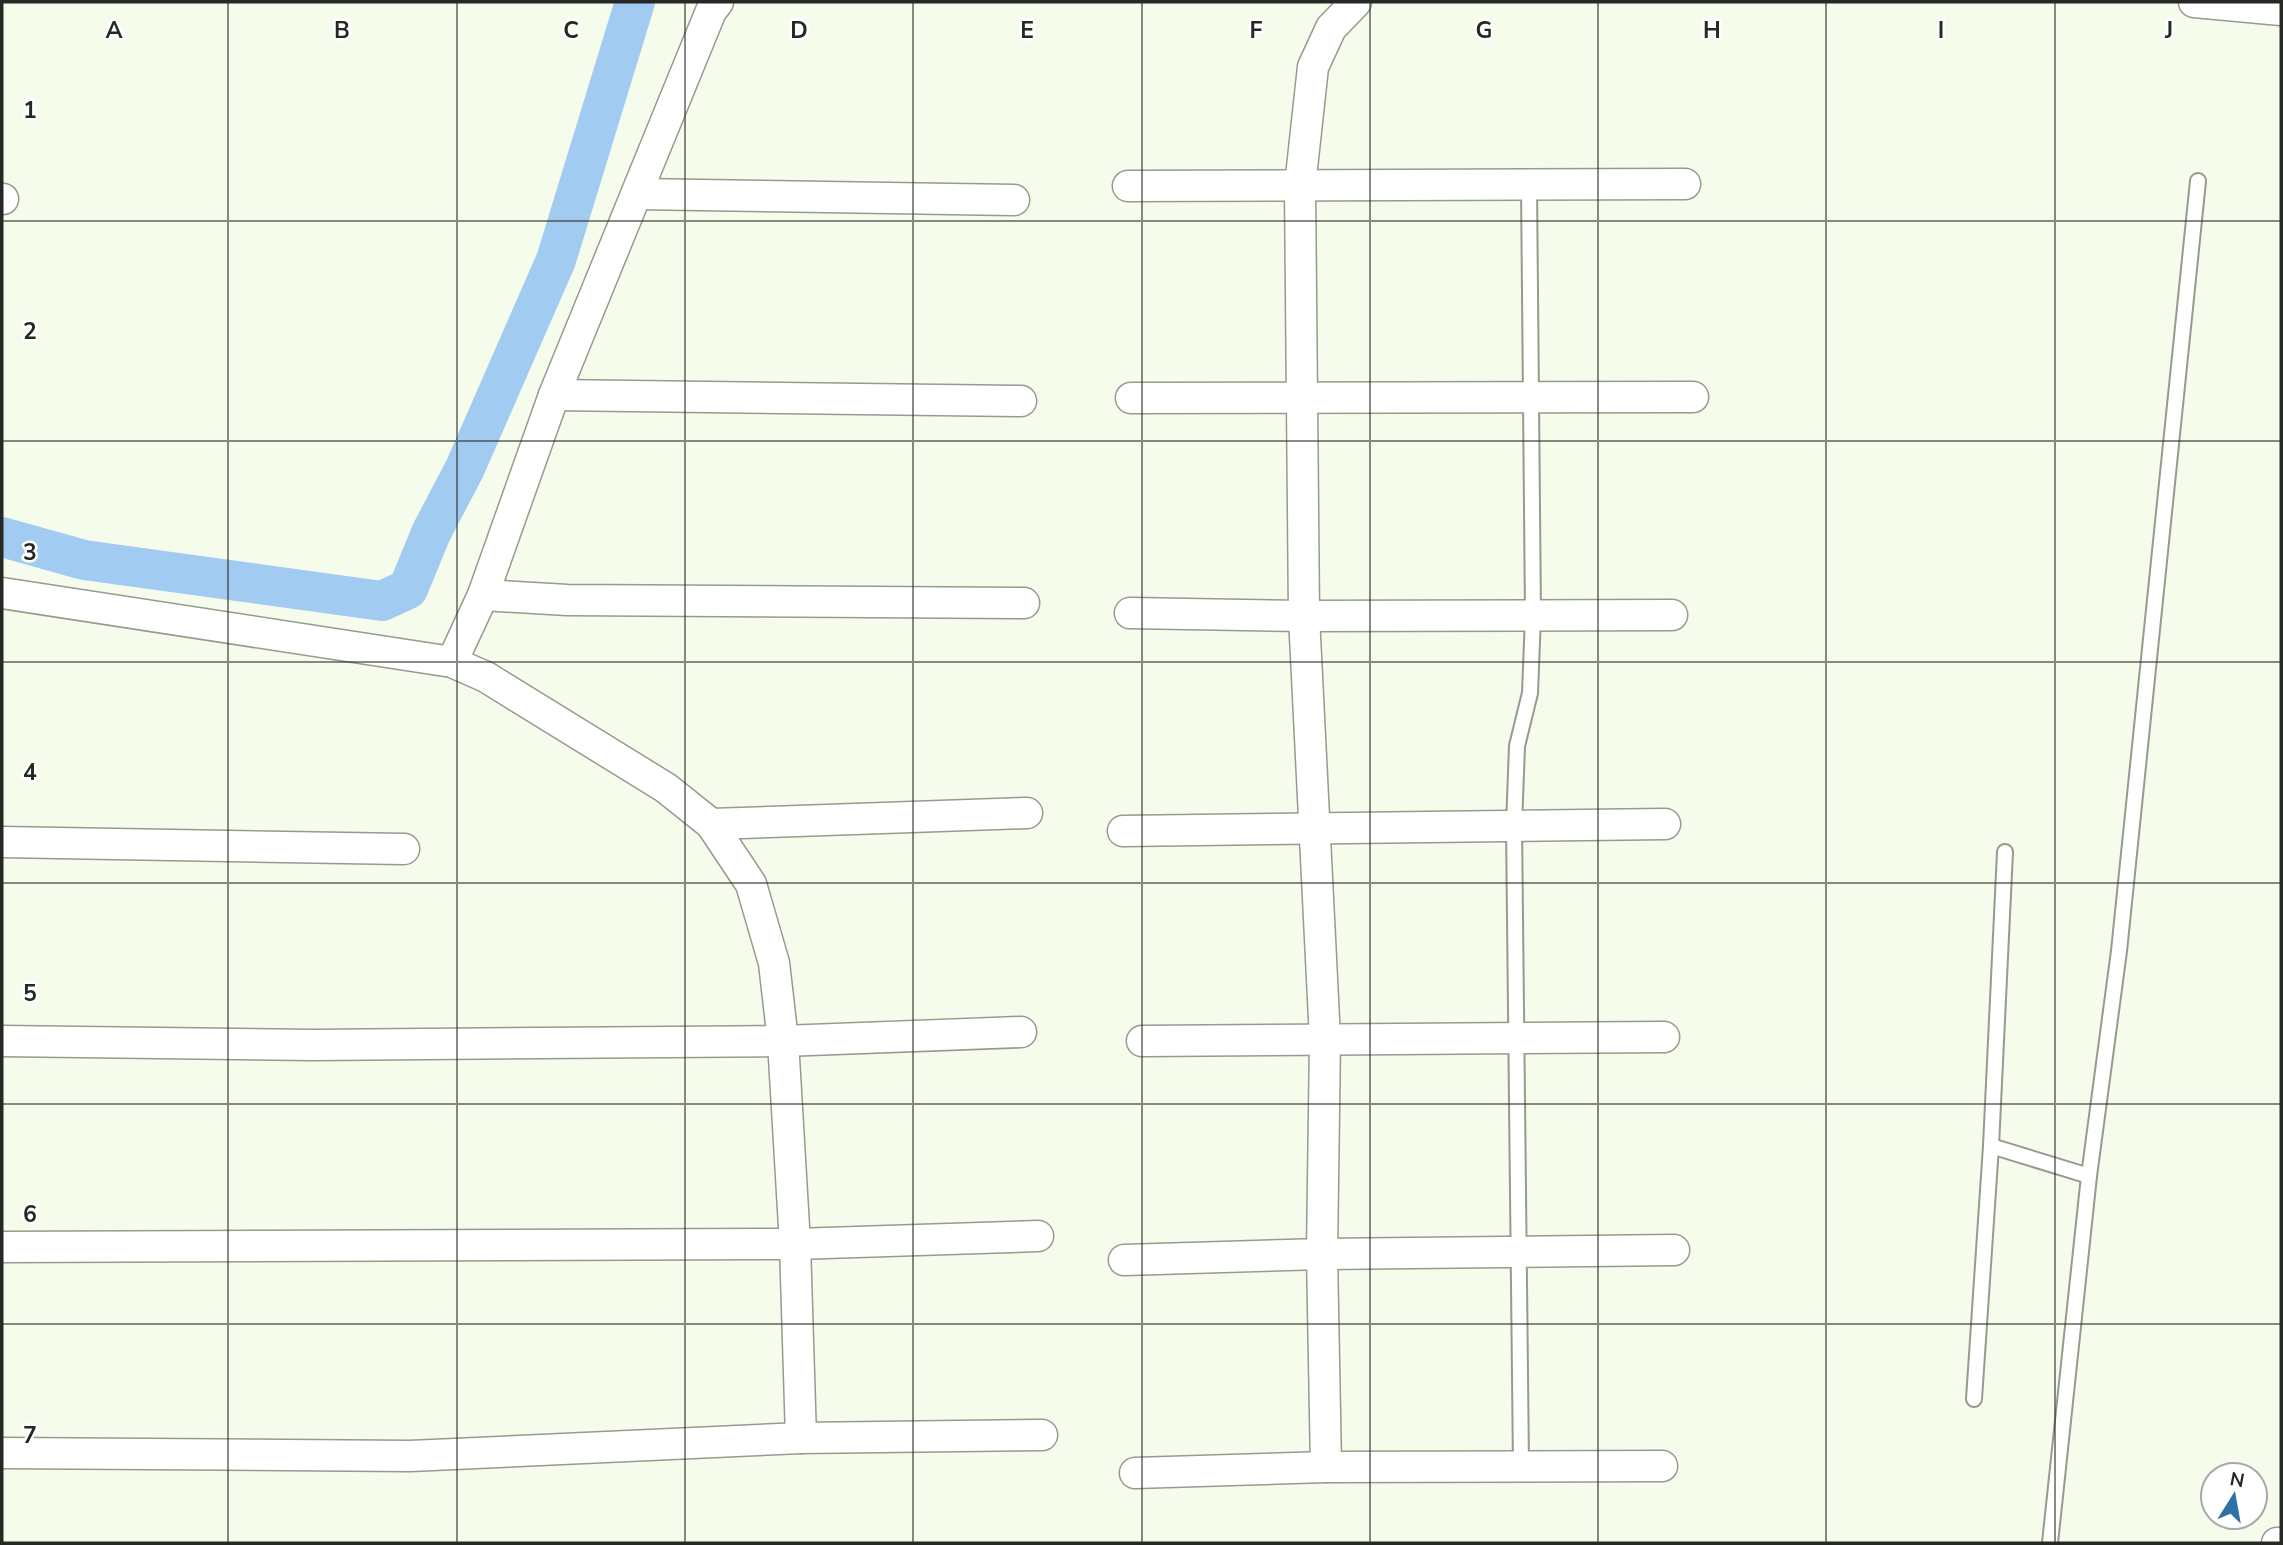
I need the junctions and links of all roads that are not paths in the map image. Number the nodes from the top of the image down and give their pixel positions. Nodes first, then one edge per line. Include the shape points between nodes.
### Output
1 (718, 2) edge
2 (1356, 2) edge
3 (2194, 2) edge
4 (2281, 10) edge
5 (2198, 181) dead end
6 (1685, 184) dead end
7 (1529, 185) junction
8 (1128, 186) dead end
9 (1300, 186) junction
10 (637, 194) junction
11 (1014, 200) dead end
12 (554, 395) junction
13 (1532, 397) junction
14 (1693, 397) dead end
15 (1130, 398) dead end
16 (1303, 398) junction
17 (1021, 401) dead end
18 (2, 593) edge
19 (483, 595) junction
20 (1024, 603) dead end
21 (1130, 613) dead end
22 (1304, 615) junction
23 (1672, 615) dead end
24 (1533, 616) junction
25 (452, 662) junction
26 (1027, 813) dead end
27 (711, 824) junction
28 (1665, 824) dead end
29 (1514, 826) junction
30 (1315, 828) junction
31 (1123, 831) dead end
32 (2, 842) edge
33 (404, 849) dead end
34 (2006, 852) dead end
35 (1021, 1032) dead end
36 (1664, 1037) dead end
37 (1515, 1038) junction
38 (1325, 1039) junction
39 (2, 1041) edge
40 (783, 1041) junction
41 (1142, 1041) dead end
42 (1990, 1146) junction
43 (2089, 1177) junction
44 (1038, 1236) dead end
45 (795, 1244) junction
46 (2, 1247) edge
47 (1674, 1250) dead end
48 (1520, 1252) junction
49 (1322, 1254) junction
50 (1124, 1260) dead end
51 (1974, 1399) dead end
52 (1042, 1435) dead end
53 (801, 1438) junction
54 (2, 1453) edge
55 (1521, 1466) junction
56 (1662, 1466) dead end
57 (1326, 1468) junction
58 (1135, 1473) dead end
59 (2050, 1543) edge

1 - 10 street
2 - 9 street via 1331,28 1313,67
3 - 4 street
5 - 43 lane via 2119,951
6 - 7 street
7 - 9 street
7 - 13 lane
8 - 9 street
9 - 16 street
10 - 11 street
10 - 12 street
12 - 17 street
12 - 19 street
13 - 14 street
13 - 16 street
13 - 24 lane
15 - 16 street
16 - 22 street
18 - 25 street
19 - 20 street via 566,600
19 - 25 street
21 - 22 street
22 - 24 street
22 - 30 street
23 - 24 street
24 - 29 lane via 1530,693 1517,746
25 - 27 street via 486,677 654,781
26 - 27 street
27 - 40 street via 751,884 774,962
28 - 29 street
29 - 30 street
29 - 37 lane
30 - 31 street
30 - 38 street
32 - 33 street
34 - 42 lane
35 - 40 street
36 - 37 street
37 - 38 street
37 - 48 lane
38 - 41 street
38 - 49 street
39 - 40 street via 313,1045
40 - 45 street
42 - 43 lane
42 - 51 lane
43 - 59 lane
44 - 45 street
45 - 46 street
45 - 53 street
47 - 48 street
48 - 49 street
48 - 55 lane
49 - 50 street
49 - 57 street
52 - 53 street
53 - 54 street via 410,1455
55 - 56 street
55 - 57 street
57 - 58 street

